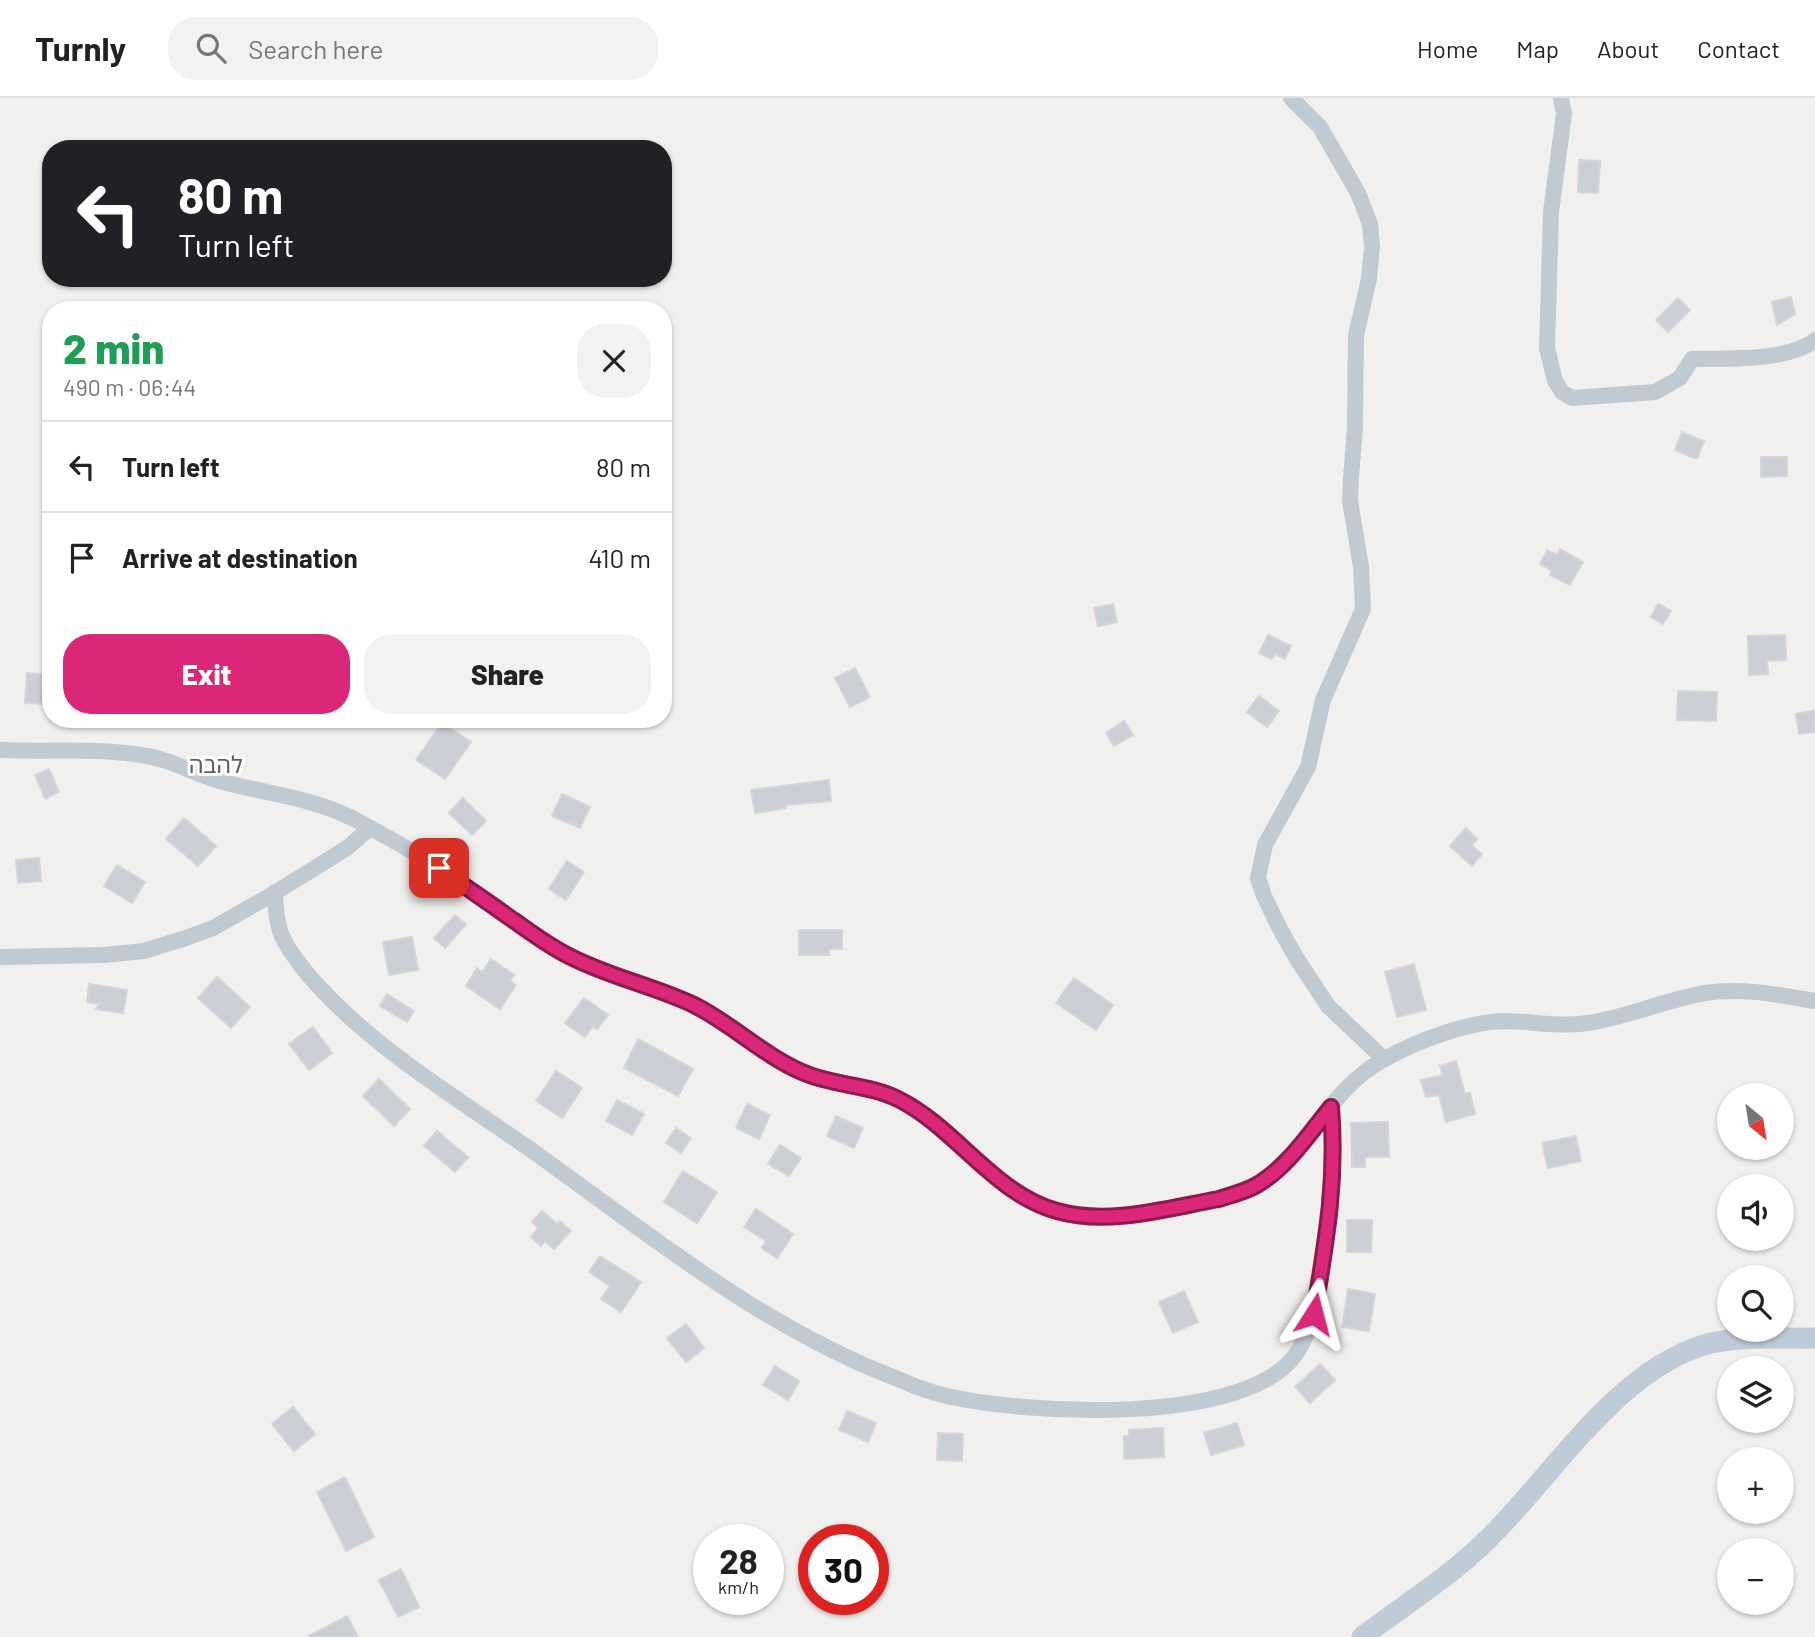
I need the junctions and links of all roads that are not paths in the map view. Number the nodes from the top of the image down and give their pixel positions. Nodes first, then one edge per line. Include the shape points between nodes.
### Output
1 (1291, 98) edge
2 (1561, 98) edge
3 (1815, 340) edge
4 (0, 750) edge
5 (370, 828) junction
6 (275, 892) junction
7 (0, 957) edge
8 (1815, 1001) edge
9 (1384, 1059) junction
10 (1331, 1107) junction
11 (1815, 1338) edge
12 (1362, 1637) edge

1 - 9 street via 1320,127 1358,192 1370,224 1369,279 1356,335 1350,499 1363,609 1323,700 1308,767 1265,845 1258,878 1280,929 1328,1006
2 - 3 street via 1564,114 1550,212 1547,348 1562,392 1572,398 1656,392 1680,378 1692,359 1784,353
4 - 5 street via 139,754 230,784 304,800
5 - 6 street via 347,848
5 - 10 street via 439,868 567,956 691,1004 801,1072 901,1100 1019,1194 1042,1207 1079,1216 1116,1217 1235,1194 1268,1178
6 - 7 street via 213,928 144,951
6 - 10 street via 282,936 321,989 411,1066 769,1317 854,1362 946,1396 1121,1411 1213,1399 1278,1371 1296,1354 1314,1314 1331,1214 1335,1148
8 - 9 street via 1745,991 1710,992 1594,1022 1482,1024
9 - 10 street via 1364,1072
11 - 12 street via 1705,1344 1659,1366 1595,1421 1486,1541

